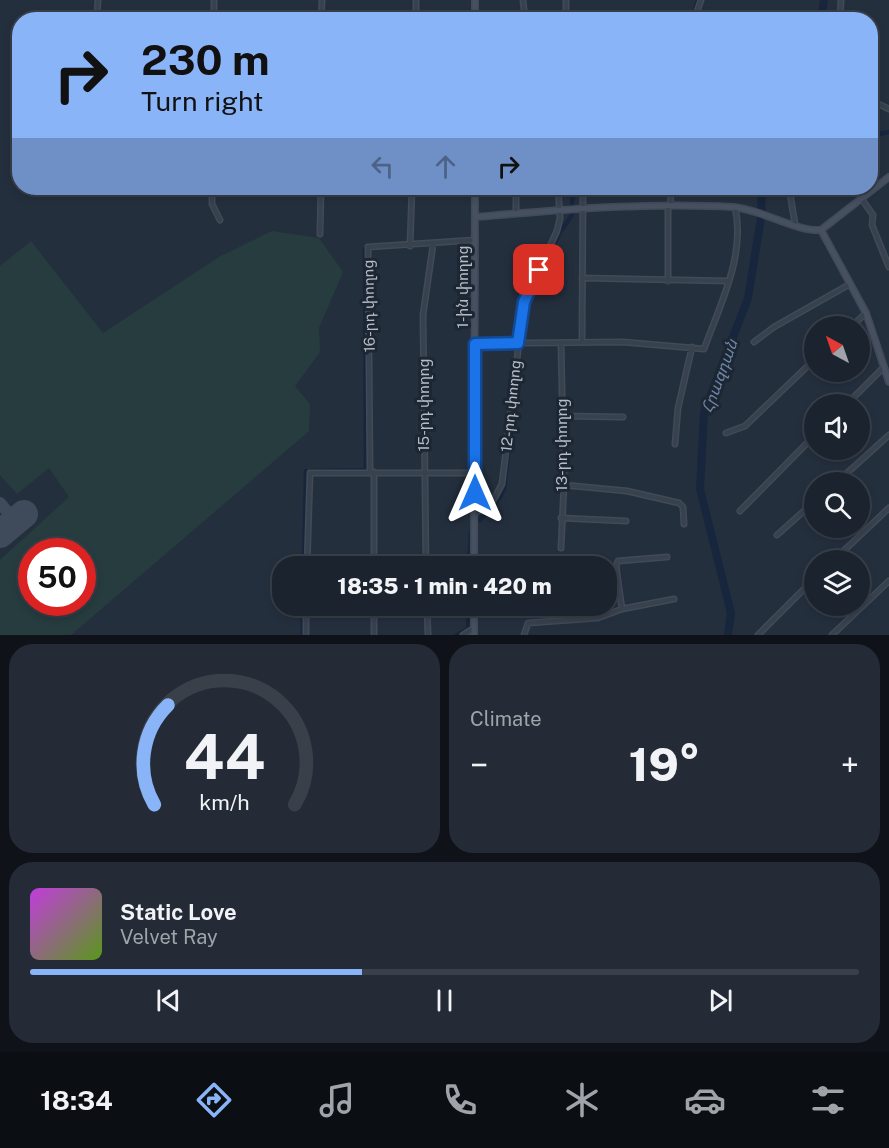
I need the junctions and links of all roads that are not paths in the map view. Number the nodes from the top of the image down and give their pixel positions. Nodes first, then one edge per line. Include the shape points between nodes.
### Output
1 (212, 195) edge
2 (321, 195) edge
3 (412, 195) edge
4 (475, 195) edge
5 (516, 195) edge
6 (558, 195) edge
7 (583, 195) edge
8 (669, 195) edge
9 (790, 195) edge
10 (865, 195) edge
11 (861, 198) junction
12 (669, 207) junction
13 (737, 208) junction
14 (583, 209) junction
15 (558, 210) junction
16 (516, 214) junction
17 (475, 217) junction
18 (220, 220) dead end
19 (795, 224) junction
20 (821, 230) junction
21 (320, 234) dead end
22 (475, 240) junction
23 (433, 245) junction
24 (410, 246) junction
25 (889, 267) edge
26 (582, 279) junction
27 (668, 281) junction
28 (728, 281) junction
29 (851, 283) junction
30 (866, 313) junction
31 (863, 316) edge
32 (582, 341) junction
33 (754, 342) dead end
34 (518, 343) junction
35 (526, 343) dead end
36 (561, 343) junction
37 (475, 344) junction
38 (693, 347) junction
39 (883, 368) junction
40 (804, 370) edge
41 (889, 382) edge
42 (857, 394) edge
43 (563, 416) junction
44 (623, 417) dead end
45 (726, 433) dead end
46 (889, 435) edge
47 (675, 444) dead end
48 (804, 446) edge
49 (372, 472) junction
50 (848, 472) edge
51 (424, 473) junction
52 (475, 473) junction
53 (564, 485) junction
54 (889, 508) edge
55 (740, 511) dead end
56 (804, 511) edge
57 (475, 513) junction
58 (561, 518) junction
59 (626, 520) dead end
60 (684, 524) dead end
61 (777, 534) dead end
62 (561, 548) dead end
63 (845, 550) edge
64 (307, 556) edge
65 (374, 556) edge
66 (426, 556) edge
67 (474, 556) edge
68 (667, 557) dead end
69 (889, 581) edge
70 (804, 589) edge
71 (674, 599) dead end
72 (622, 609) junction
73 (306, 616) edge
74 (374, 616) edge
75 (427, 616) edge
76 (474, 616) edge
77 (474, 628) junction
78 (306, 635) edge
79 (374, 635) edge
80 (428, 635) edge
81 (463, 635) edge
82 (474, 635) edge
83 (524, 635) edge
84 (758, 635) edge
85 (832, 635) edge

1 - 18 street
2 - 21 street
3 - 24 street
4 - 17 main road, 1-ին փողոց
5 - 16 street
6 - 15 street, 12-րդ փողոց
7 - 14 street
8 - 12 street
9 - 19 street
10 - 11 main road
11 - 20 main road
11 - 25 street via 873,216 872,225
12 - 13 main road
12 - 14 main road
12 - 27 street
13 - 19 main road
13 - 28 street via 738,240
14 - 15 main road
14 - 26 street
15 - 16 main road
15 - 34 street, 12-րդ փողոց via 555,237 524,302
16 - 17 main road
17 - 22 main road, 1-ին փողոց
19 - 20 main road
20 - 29 main road
22 - 23 street, 16-րդ փողոց
22 - 37 main road, 1-ին փողոց
23 - 24 street, 16-րդ փողոց
23 - 51 street, 15-րդ փողոց via 423,315
24 - 49 street, 16-րդ փողոց via 368,248
26 - 27 street
26 - 32 street
27 - 28 street
28 - 38 street via 704,348
29 - 30 main road
29 - 33 street
30 - 31 street
30 - 39 main road
32 - 36 street
32 - 38 street
34 - 37 street
34 - 57 street, 12-րդ փողոց via 502,484 493,501
35 - 36 street
36 - 43 street, 13-րդ փողոց
37 - 52 main road, 1-ին փողոց
38 - 47 street via 678,408
39 - 41 main road
39 - 42 street
40 - 45 street via 745,426
43 - 44 street
43 - 53 street, 13-րդ փողոց
46 - 50 street
48 - 55 street
49 - 51 street
49 - 64 street via 310,473
49 - 65 street, 16-րդ փողոց
51 - 52 street
51 - 66 street, 15-րդ փողոց
52 - 57 main road, 1-ին փողոց
53 - 58 street, 13-րդ փողոց
53 - 60 street via 627,490 679,503
54 - 63 street
56 - 61 street
57 - 67 main road, 1-ին փողոց
58 - 59 street
58 - 62 street, 13-րդ փողոց
68 - 72 street via 618,561
69 - 85 street
70 - 84 street
71 - 72 street
72 - 83 street via 598,618 528,623
73 - 78 street
74 - 79 street
75 - 80 street
76 - 77 main road
77 - 81 street
77 - 82 main road

